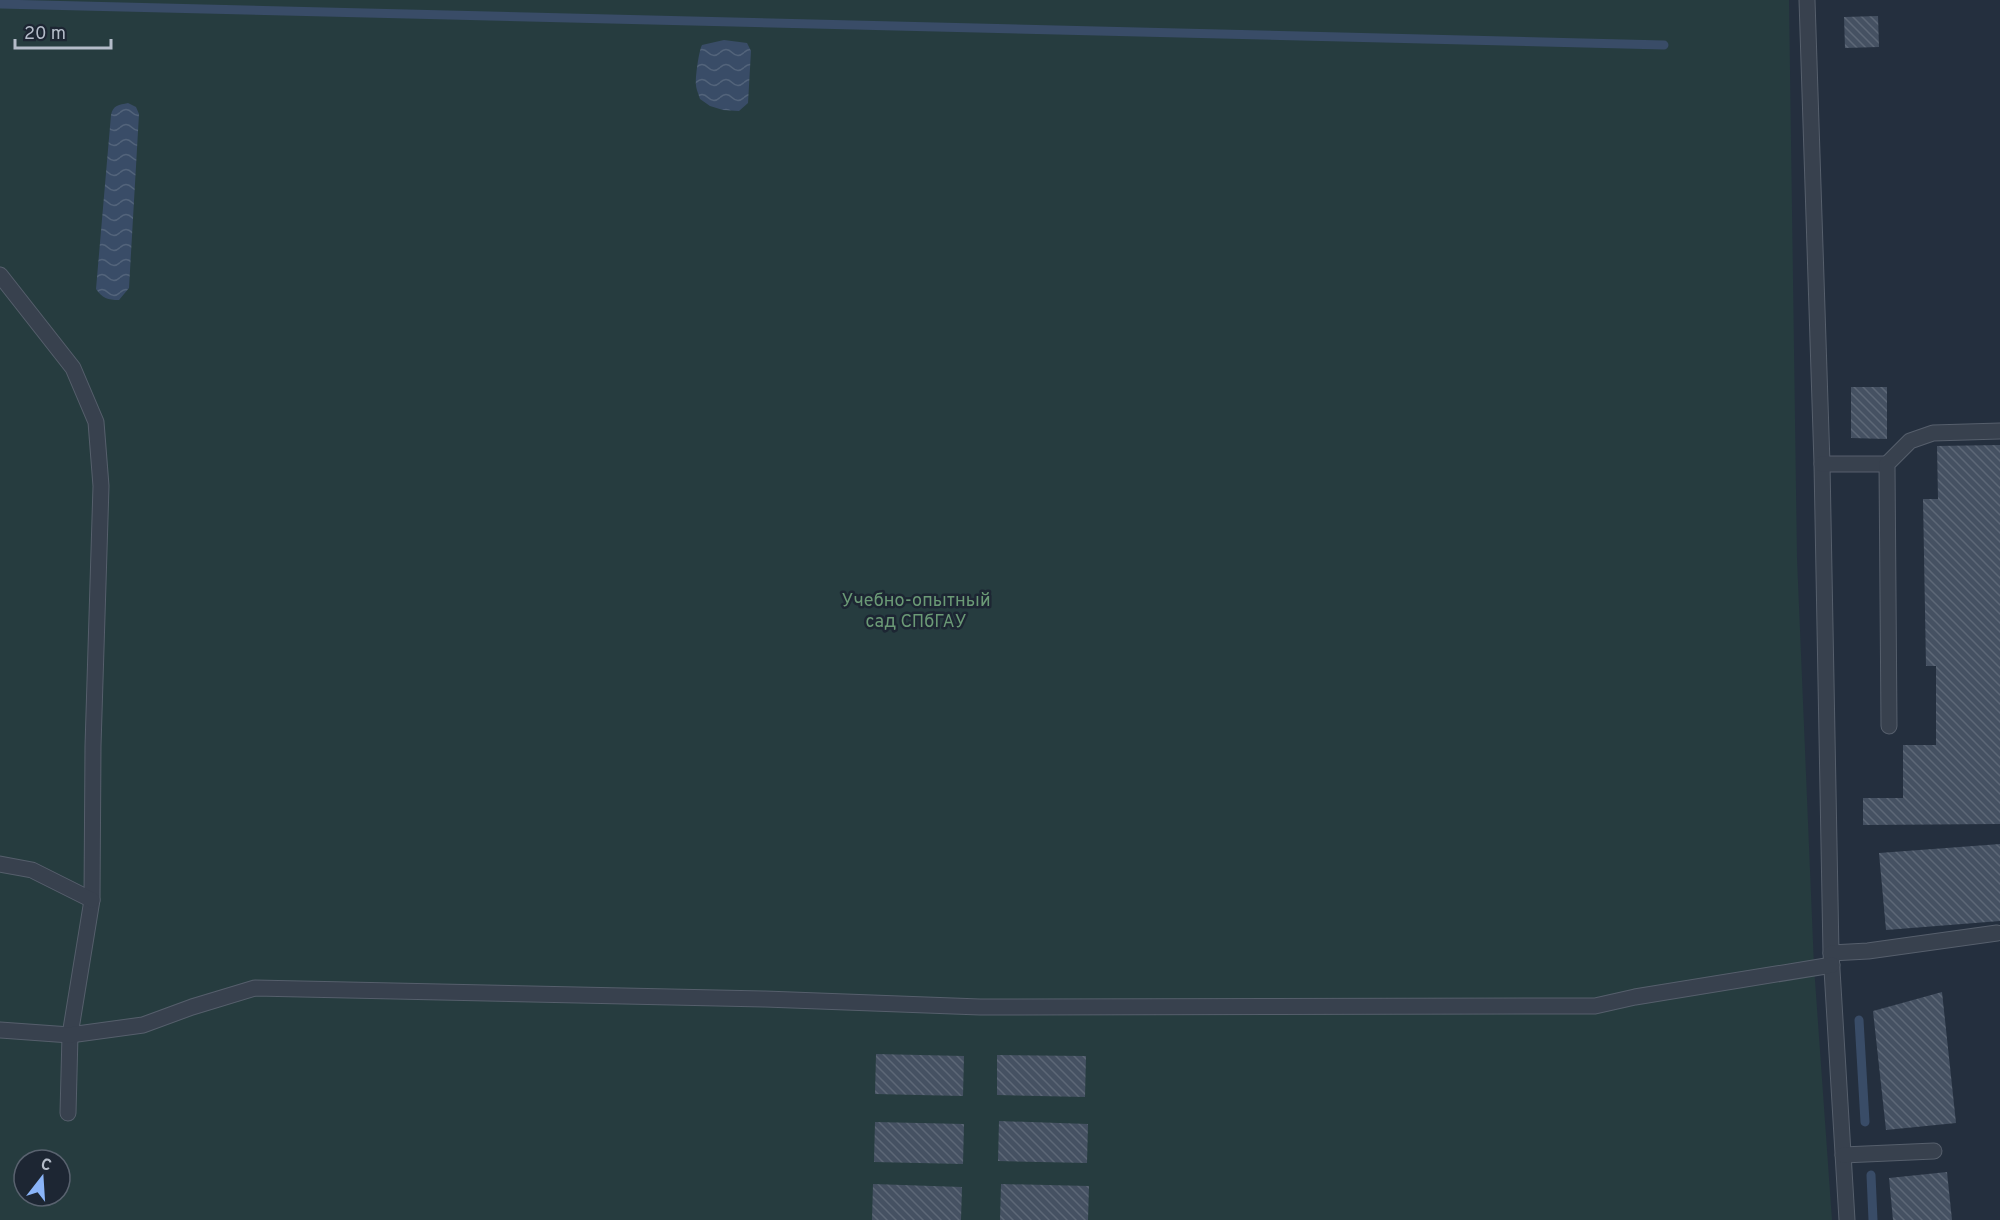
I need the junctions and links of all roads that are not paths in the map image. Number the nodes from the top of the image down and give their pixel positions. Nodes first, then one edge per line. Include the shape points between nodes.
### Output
1 (1807, 0) edge
2 (0, 275) edge
3 (2000, 431) edge
4 (1887, 464) junction
5 (1822, 465) junction
6 (1888, 726) dead end
7 (0, 864) edge
8 (92, 900) junction
9 (1997, 933) dead end
10 (1832, 959) junction
11 (0, 1030) edge
12 (70, 1035) junction
13 (68, 1113) dead end
14 (1934, 1151) dead end
15 (1843, 1155) junction
16 (1846, 1220) edge

1 - 5 lane
2 - 8 lane via 73,368 96,423 101,486
3 - 4 lane via 1933,433 1910,441
4 - 5 lane
4 - 6 lane
5 - 10 lane
7 - 8 lane via 32,870
8 - 12 lane
9 - 10 lane
10 - 12 lane via 1595,1006 980,1006 255,988 143,1025
10 - 15 lane
11 - 12 lane
12 - 13 lane
14 - 15 lane
15 - 16 lane

